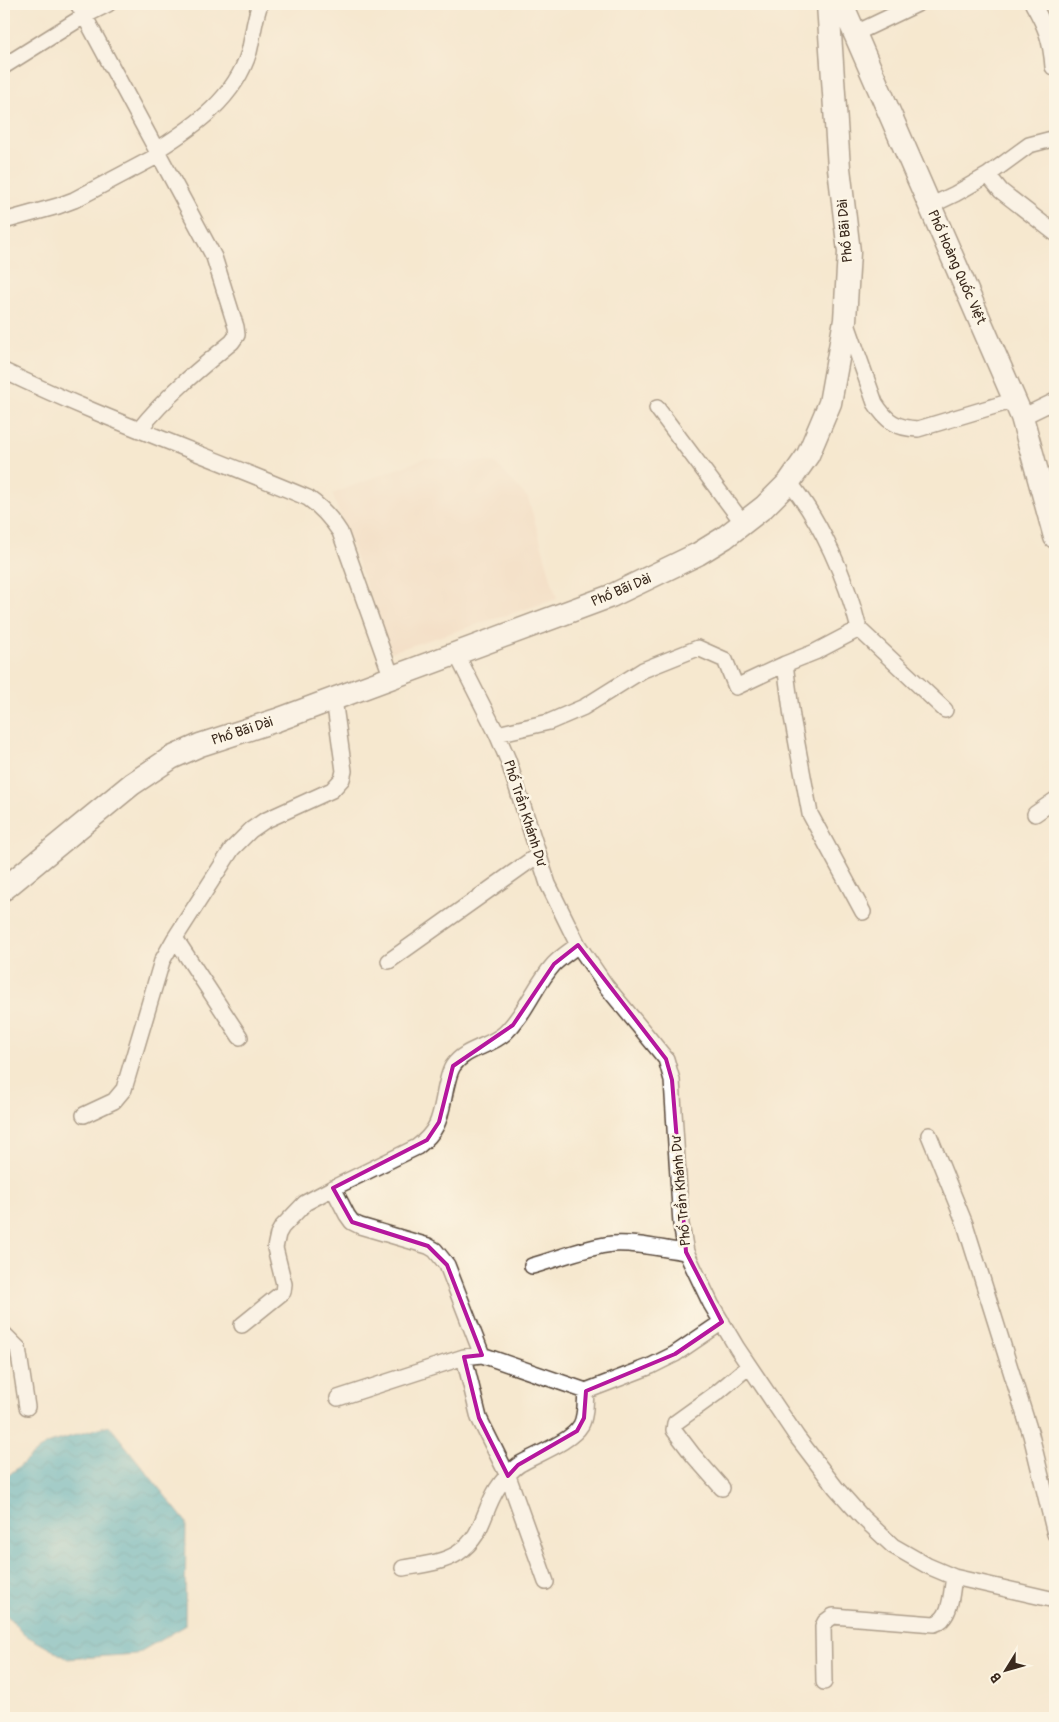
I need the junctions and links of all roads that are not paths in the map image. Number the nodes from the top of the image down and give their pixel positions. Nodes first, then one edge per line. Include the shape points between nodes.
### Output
1 (108, 4) edge
2 (260, 4) edge
3 (828, 4) edge
4 (842, 4) edge
5 (917, 4) edge
6 (1033, 4) edge
7 (81, 10) edge
8 (856, 34) junction
9 (4, 66) edge
10 (1053, 67) dead end
11 (1055, 139) edge
12 (158, 153) junction
13 (988, 175) junction
14 (930, 206) junction
15 (4, 221) edge
16 (1055, 233) edge
17 (845, 320) junction
18 (4, 371) edge
19 (1055, 401) edge
20 (657, 408) dead end
21 (1019, 408) junction
22 (139, 430) junction
23 (789, 482) junction
24 (743, 523) junction
25 (1055, 537) edge
26 (859, 629) junction
27 (456, 653) junction
28 (785, 664) junction
29 (392, 678) junction
30 (334, 699) junction
31 (945, 710) dead end
32 (497, 734) junction
33 (1055, 800) edge
34 (1035, 814) dead end
35 (538, 855) junction
36 (4, 889) edge
37 (863, 912) dead end
38 (175, 938) junction
39 (578, 945) junction
40 (389, 961) dead end
41 (240, 1037) dead end
42 (84, 1115) dead end
43 (929, 1135) dead end
44 (332, 1188) junction
45 (686, 1252) junction
46 (532, 1266) dead end
47 (722, 1322) junction
48 (242, 1325) dead end
49 (4, 1334) edge
50 (482, 1356) junction
51 (464, 1357) junction
52 (749, 1366) junction
53 (586, 1392) junction
54 (338, 1398) dead end
55 (27, 1407) dead end
56 (508, 1476) junction
57 (722, 1488) dead end
58 (1055, 1534) edge
59 (403, 1568) dead end
60 (954, 1577) junction
61 (546, 1582) dead end
62 (1055, 1600) edge
63 (824, 1682) dead end

1 - 7 street
2 - 12 street via 249,52 227,94 208,114
3 - 17 street, Phố Bãi Dài via 839,168 849,252
4 - 8 street, Phố Hoàng Quốc Việt
5 - 8 street
6 - 10 street via 1052,46
7 - 9 street
7 - 12 street
8 - 14 street, Phố Hoàng Quốc Việt
11 - 13 street via 1029,145
12 - 15 street via 74,200
12 - 22 street via 214,257 237,335 175,391
13 - 14 street
13 - 16 street via 1001,191
14 - 21 street, Phố Hoàng Quốc Việt
17 - 21 street via 875,403 892,423 918,429
17 - 23 street, Phố Bãi Dài via 830,403 808,455
18 - 22 street
19 - 21 street
20 - 24 street
21 - 25 street, Phố Hoàng Quốc Việt
22 - 29 street via 308,498 326,513 340,532
23 - 24 street, Phố Bãi Dài
23 - 26 street via 806,502 827,544 852,600
24 - 27 street, Phố Bãi Dài via 698,554 611,596
26 - 28 street
26 - 31 street
27 - 29 street, Phố Bãi Dài
27 - 32 street, Phố Trần Khánh Dư
28 - 32 street via 736,687 725,660 698,648 643,670 584,706 549,722
28 - 37 street via 810,814
29 - 30 street, Phố Bãi Dài
30 - 36 street, Phố Bãi Dài via 171,758 132,784
30 - 38 street via 344,771 342,779 332,790 251,830 232,849
32 - 35 street, Phố Trần Khánh Dư
33 - 34 street
35 - 39 street, Phố Trần Khánh Dư via 548,884
35 - 40 street
38 - 41 street
38 - 42 street via 162,961 124,1089 114,1101
39 - 44 street via 554,964 513,1025 497,1038 460,1058 453,1066 439,1122 427,1140
39 - 45 street, Phố Trần Khánh Dư via 606,986 666,1059 672,1080 681,1224
43 - 58 street via 965,1224 1031,1435
44 - 48 street via 305,1203 282,1227 275,1248 283,1292
44 - 50 street via 347,1215 360,1226 428,1246 441,1256
45 - 46 street via 612,1244
45 - 47 street, Phố Trần Khánh Dư
47 - 52 street, Phố Trần Khánh Dư
47 - 53 street via 675,1354
49 - 55 street via 18,1348
50 - 51 street
50 - 53 street
51 - 54 street
51 - 56 street via 479,1418
52 - 57 street via 675,1423 674,1430
52 - 60 street, Phố Trần Khánh Dư via 797,1437 862,1517 893,1546
53 - 56 street via 584,1418 576,1431 518,1465
56 - 59 street via 497,1489 477,1534 469,1544 441,1560
56 - 61 street
60 - 62 street, Phố Trần Khánh Dư
60 - 63 street via 946,1615 934,1624 828,1618 823,1626

